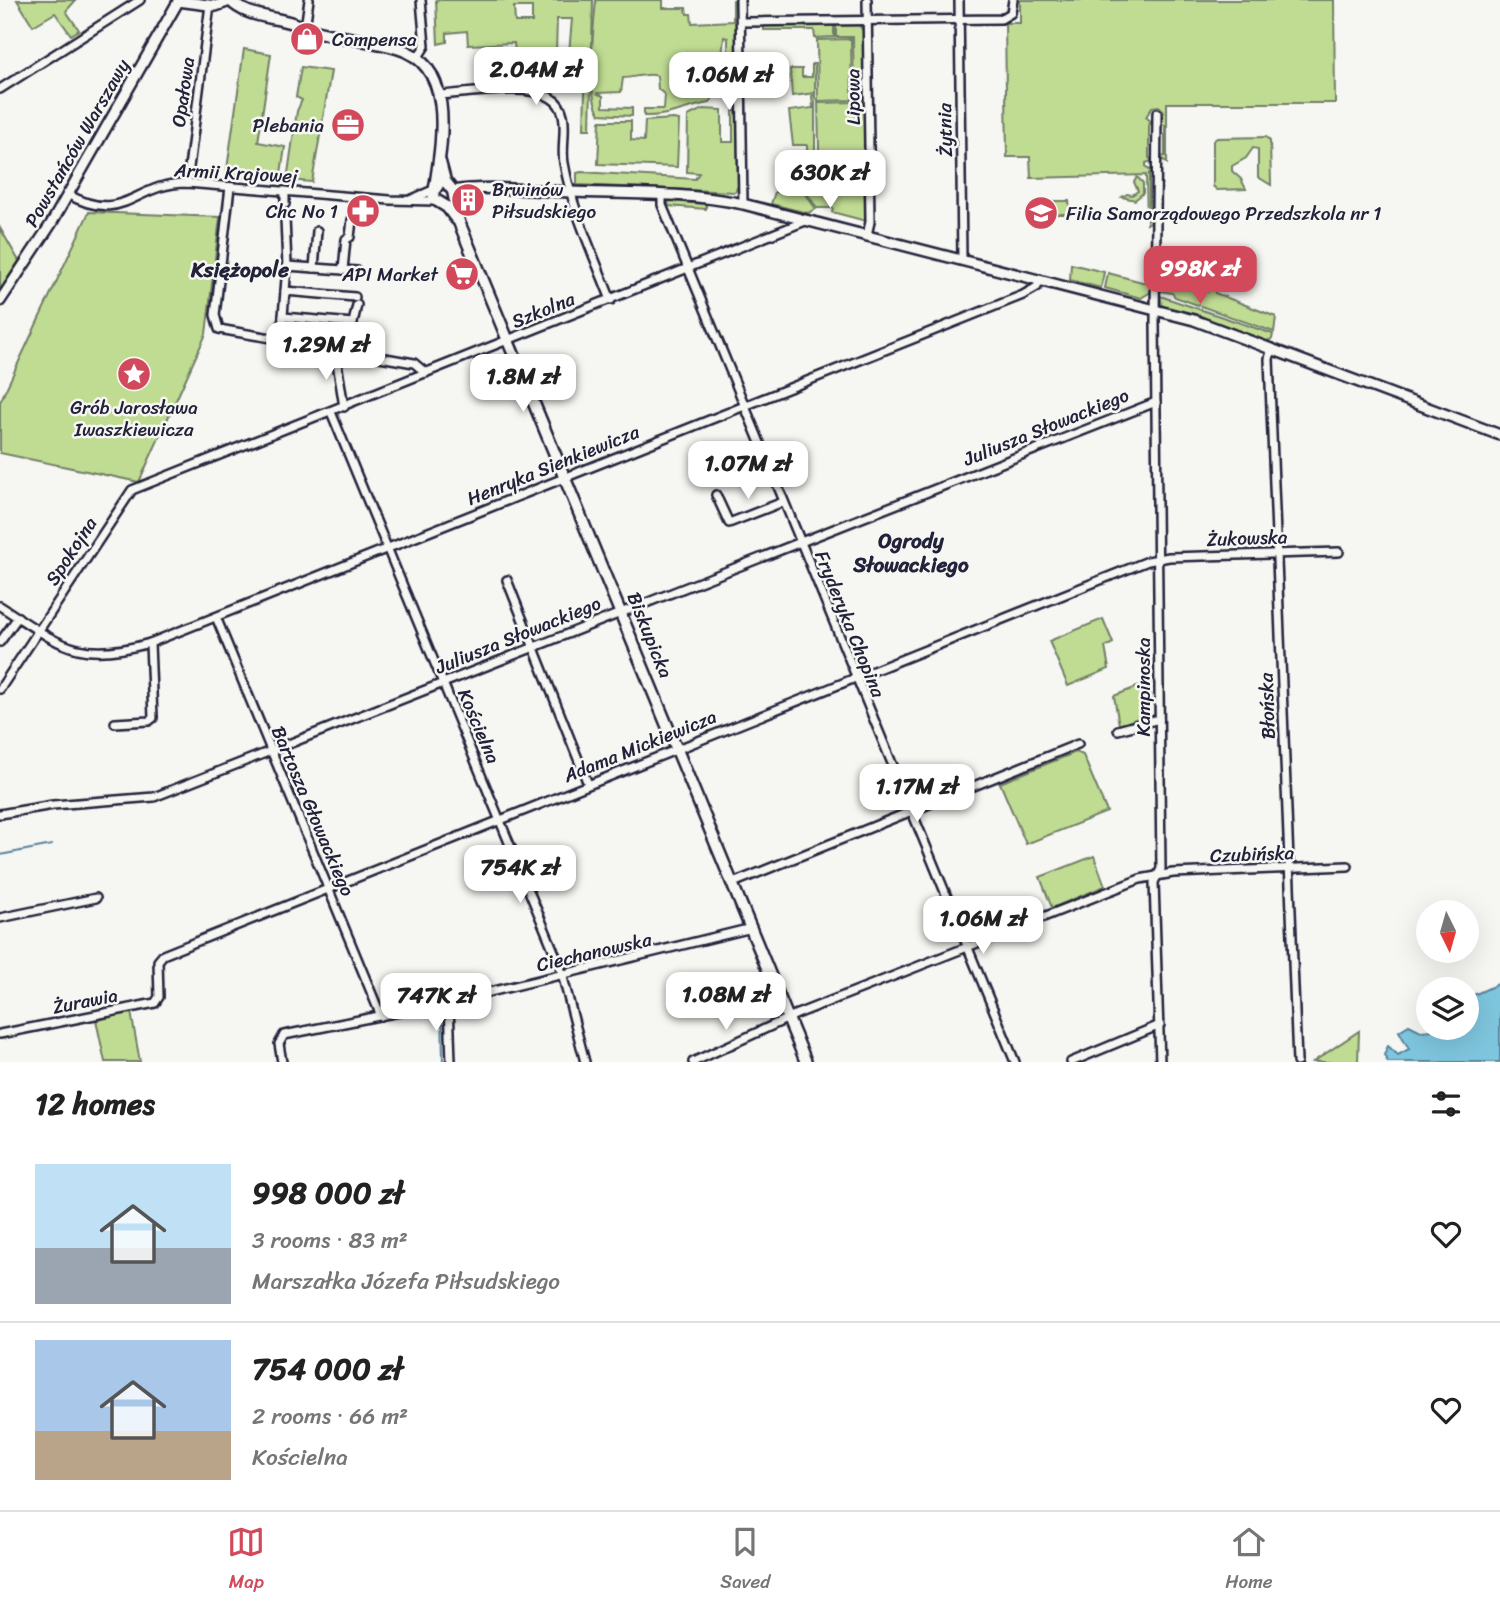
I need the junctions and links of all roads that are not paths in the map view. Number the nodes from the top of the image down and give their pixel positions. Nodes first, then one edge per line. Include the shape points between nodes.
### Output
1 (139, 0) edge
2 (177, 0) edge
3 (230, 0) edge
4 (309, 0) edge
5 (421, 0) edge
6 (740, 0) edge
7 (867, 0) edge
8 (959, 0) edge
9 (1013, 0) edge
10 (210, 5) junction
11 (959, 20) junction
12 (867, 21) junction
13 (741, 22) junction
14 (305, 28) junction
15 (418, 57) junction
16 (0, 89) edge
17 (439, 96) junction
18 (1157, 113) dead end
19 (440, 162) junction
20 (187, 183) junction
21 (230, 187) junction
22 (285, 191) junction
23 (451, 191) junction
24 (571, 192) junction
25 (67, 194) junction
26 (437, 195) junction
27 (662, 196) junction
28 (285, 204) dead end
29 (743, 204) junction
30 (285, 218) dead end
31 (352, 220) dead end
32 (808, 220) junction
33 (459, 222) junction
34 (317, 231) dead end
35 (867, 235) junction
36 (962, 259) junction
37 (287, 266) junction
38 (314, 268) junction
39 (343, 270) junction
40 (688, 270) junction
41 (357, 271) dead end
42 (1040, 279) junction
43 (285, 292) junction
44 (611, 300) junction
45 (0, 301) edge
46 (1156, 310) junction
47 (283, 317) junction
48 (354, 323) junction
49 (281, 341) junction
50 (508, 341) junction
51 (1272, 348) junction
52 (335, 350) junction
53 (348, 352) junction
54 (426, 373) junction
55 (1156, 402) junction
56 (743, 405) junction
57 (344, 407) junction
58 (331, 412) junction
59 (1500, 435) edge
60 (566, 476) junction
61 (132, 490) joint
62 (716, 495) dead end
63 (783, 502) junction
64 (799, 541) junction
65 (388, 548) junction
66 (1278, 552) junction
67 (1339, 552) dead end
68 (1157, 558) junction
69 (506, 580) dead end
70 (0, 606) edge
71 (621, 611) junction
72 (18, 617) junction
73 (216, 617) junction
74 (38, 631) junction
75 (0, 642) edge
76 (150, 643) junction
77 (534, 647) junction
78 (855, 677) junction
79 (443, 682) junction
80 (0, 689) edge
81 (1159, 719) junction
82 (115, 723) dead end
83 (1118, 730) dead end
84 (1078, 744) dead end
85 (677, 748) junction
86 (270, 751) junction
87 (589, 784) junction
88 (910, 811) junction
89 (0, 814) edge
90 (500, 819) junction
91 (1348, 866) dead end
92 (1290, 868) junction
93 (1158, 875) junction
94 (733, 883) junction
95 (328, 889) junction
96 (96, 898) dead end
97 (0, 918) edge
98 (752, 928) junction
99 (967, 947) junction
100 (563, 975) junction
101 (159, 982) joint
102 (449, 1002) junction
103 (381, 1016) junction
104 (788, 1019) junction
105 (1160, 1026) junction
106 (0, 1034) edge
107 (282, 1062) edge
108 (451, 1062) edge
109 (585, 1062) edge
110 (694, 1062) edge
111 (806, 1062) edge
112 (1015, 1062) edge
113 (1072, 1062) edge
114 (1160, 1062) edge
115 (1297, 1062) edge

1 - 16 street
2 - 10 street
2 - 25 street, Powstańców Warszawy
3 - 10 street
3 - 14 main road via 246,11
4 - 14 street
5 - 15 street via 425,46
6 - 13 street
7 - 12 street, Lipowa
8 - 11 street, Żytnia
9 - 11 street via 1011,13 1001,19
10 - 20 street, Opałowa
11 - 12 street
11 - 36 street, Żytnia
12 - 13 street
12 - 35 street, Lipowa
13 - 29 street
14 - 15 main road via 395,47
15 - 17 main road, Biskupicka via 430,70
17 - 19 main road, Biskupicka
17 - 24 street via 526,90 554,100 563,114 564,163
18 - 46 street, Kampinoska
19 - 23 main road, Biskupicka
19 - 26 main road, Biskupicka
20 - 21 street, Armii Krajowej
20 - 25 street, Armii Krajowej via 158,187 112,208 88,205
21 - 22 street, Armii Krajowej
21 - 49 street via 216,324 222,331
22 - 26 street, Armii Krajowej via 410,200
22 - 28 street
23 - 24 street
23 - 26 main road
23 - 26 main road
23 - 33 main road, Biskupicka
24 - 27 street
24 - 44 street
25 - 45 street, Powstańców Warszawy
26 - 33 main road, Biskupicka
27 - 29 street
27 - 40 street, Fryderyka Chopina
29 - 32 street
30 - 37 street
31 - 39 street
32 - 35 street
32 - 40 street, Szkolna
33 - 50 main road, Biskupicka
34 - 38 street
35 - 36 street
36 - 42 street
37 - 38 street
37 - 43 street
38 - 39 street
39 - 41 street
40 - 44 street, Szkolna
40 - 56 street, Fryderyka Chopina
42 - 46 street
42 - 56 street, Henryka Sienkiewicza via 1037,287 1023,295
43 - 47 street
43 - 48 street via 356,301
44 - 50 street, Szkolna
46 - 51 street
46 - 55 street, Kampinoska
47 - 48 street
47 - 49 street
48 - 53 street
49 - 52 street
50 - 54 street, Szkolna
50 - 60 main road, Biskupicka
51 - 59 street
51 - 66 street, Błońska
52 - 53 street
52 - 57 street
53 - 54 street via 414,363
54 - 57 street, Szkolna
55 - 64 street, Juliusza Słowackiego
55 - 68 street, Kampinoska
56 - 60 street, Henryka Sienkiewicza
56 - 63 street, Fryderyka Chopina
57 - 58 street, Szkolna
58 - 61 street, Szkolna
58 - 65 street, Kościelna
60 - 65 street, Henryka Sienkiewicza
60 - 71 main road, Biskupicka
61 - 74 street, Spokojna
62 - 63 street via 729,523
63 - 64 street, Fryderyka Chopina
64 - 71 street, Juliusza Słowackiego
64 - 78 street, Fryderyka Chopina
65 - 73 street, Henryka Sienkiewicza
65 - 79 street, Kościelna
66 - 67 street, Żukowska
66 - 68 street, Żukowska
66 - 92 street, Błońska
68 - 78 street, Adama Mickiewicza
68 - 81 street, Kampinoska
69 - 77 street
70 - 72 street, Henryka Sienkiewicza
71 - 77 street, Juliusza Słowackiego
71 - 85 main road, Biskupicka
72 - 74 street, Henryka Sienkiewicza
72 - 75 street
73 - 76 street, Henryka Sienkiewicza
73 - 86 street, Bartosza Głowackiego
74 - 76 street, Henryka Sienkiewicza via 89,653
74 - 80 street, Spokojna
76 - 82 street via 153,718
77 - 79 street, Juliusza Słowackiego
77 - 87 street
78 - 85 street, Adama Mickiewicza
78 - 88 street, Fryderyka Chopina
79 - 86 street, Juliusza Słowackiego
79 - 90 street, Kościelna
81 - 83 street
81 - 93 street, Kampinoska
84 - 88 street
85 - 87 street, Adama Mickiewicza
85 - 94 main road, Biskupicka
86 - 89 street, Juliusza Słowackiego via 154,797
86 - 95 street, Bartosza Głowackiego
87 - 90 street, Adama Mickiewicza
88 - 94 street
88 - 99 street, Fryderyka Chopina
90 - 95 street, Adama Mickiewicza
90 - 100 street, Kościelna
91 - 92 street, Czubińska
92 - 93 street, Czubińska
92 - 115 street, Błońska
93 - 99 street, Czubińska
93 - 105 street, Kampinoska via 1154,882
94 - 98 main road, Biskupicka
95 - 101 street, Adama Mickiewicza via 163,955 158,961
95 - 103 street, Bartosza Głowackiego
96 - 97 street
98 - 100 street, Ciechanowska
98 - 104 main road, Biskupicka
99 - 104 street, Czubińska
99 - 112 street, Fryderyka Chopina
100 - 102 street, Ciechanowska
100 - 109 street, Kościelna
101 - 106 street, Żurawia via 155,1003
102 - 103 street, Ciechanowska
102 - 108 street
103 - 107 street, Ciechanowska via 284,1035 279,1041
104 - 110 street, Czubińska
104 - 111 main road, Biskupicka
105 - 113 street
105 - 114 street, Kampinoska

